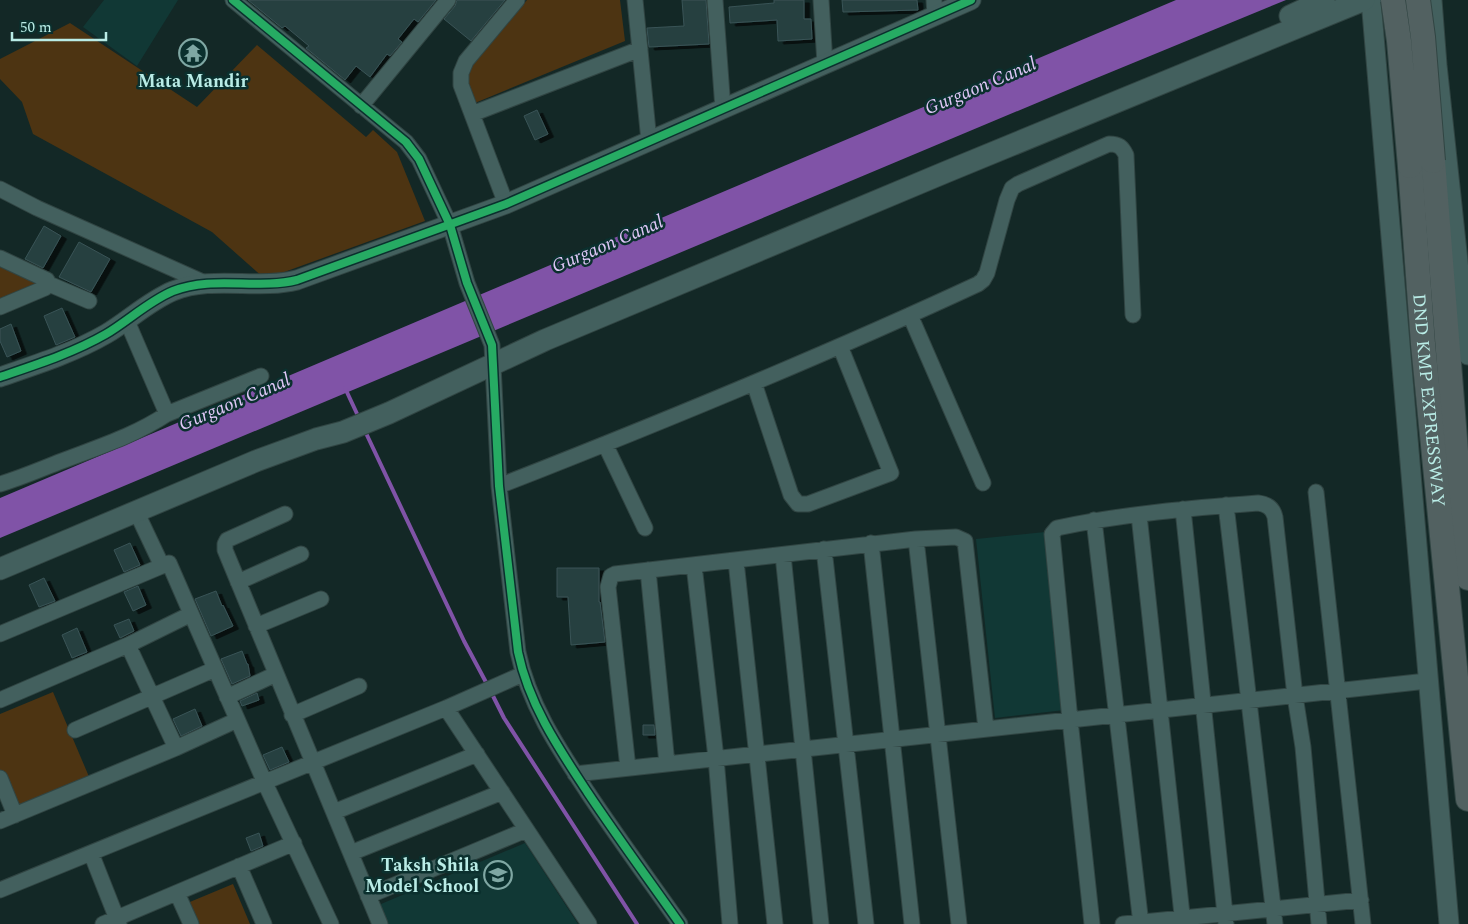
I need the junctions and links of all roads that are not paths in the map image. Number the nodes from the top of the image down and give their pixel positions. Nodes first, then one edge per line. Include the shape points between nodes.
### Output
1 (232, 0) edge
2 (448, 0) edge
3 (517, 0) edge
4 (635, 0) edge
5 (715, 0) edge
6 (821, 0) edge
7 (971, 0) edge
8 (1324, 0) edge
9 (1364, 0) edge
10 (1370, 0) edge
11 (1393, 0) edge
12 (1418, 0) edge
13 (1432, 0) edge
14 (934, 8) edge
15 (640, 49) junction
16 (825, 64) junction
17 (1437, 65) junction
18 (1377, 71) junction
19 (360, 106) junction
20 (723, 109) junction
21 (472, 114) junction
22 (649, 141) junction
23 (1421, 163) junction
24 (0, 189) edge
25 (506, 204) junction
26 (450, 225) junction
27 (0, 258) edge
28 (49, 284) junction
29 (205, 284) junction
30 (89, 302) dead end
31 (0, 307) edge
32 (910, 315) junction
33 (1133, 315) dead end
34 (127, 321) junction
35 (840, 346) junction
36 (492, 352) junction
37 (1468, 356) edge
38 (261, 376) dead end
39 (0, 377) edge
40 (754, 383) junction
41 (167, 414) junction
42 (341, 426) junction
43 (605, 444) junction
44 (983, 483) dead end
45 (0, 484) edge
46 (499, 486) junction
47 (1316, 492) dead end
48 (1226, 506) junction
49 (1183, 509) junction
50 (136, 511) junction
51 (285, 514) dead end
52 (1139, 515) junction
53 (1094, 520) junction
54 (645, 528) dead end
55 (916, 539) junction
56 (871, 543) junction
57 (824, 549) junction
58 (301, 554) dead end
59 (0, 555) edge
60 (783, 555) junction
61 (736, 561) junction
62 (694, 565) junction
63 (162, 566) junction
64 (0, 569) edge
65 (648, 570) junction
66 (1468, 578) edge
67 (238, 582) junction
68 (321, 599) dead end
69 (191, 614) junction
70 (256, 626) junction
71 (0, 634) edge
72 (128, 645) junction
73 (215, 669) junction
74 (276, 674) junction
75 (523, 674) junction
76 (1427, 681) junction
77 (358, 686) dead end
78 (1338, 691) junction
79 (1295, 696) junction
80 (153, 697) junction
81 (227, 697) junction
82 (0, 700) edge
83 (1248, 701) junction
84 (1202, 706) junction
85 (446, 708) junction
86 (1160, 710) junction
87 (292, 715) junction
88 (1116, 715) junction
89 (237, 720) junction
90 (1070, 720) junction
91 (986, 729) junction
92 (76, 730) dead end
93 (938, 734) junction
94 (893, 739) junction
95 (847, 744) junction
96 (176, 748) junction
97 (803, 749) junction
98 (477, 754) junction
99 (758, 754) junction
100 (716, 758) junction
101 (313, 762) junction
102 (667, 764) junction
103 (628, 768) junction
104 (575, 774) junction
105 (0, 778) edge
106 (265, 782) junction
107 (502, 792) junction
108 (1468, 799) edge
109 (334, 812) junction
110 (15, 815) junction
111 (0, 821) edge
112 (526, 830) junction
113 (294, 843) junction
114 (91, 853) junction
115 (351, 853) junction
116 (238, 866) junction
117 (0, 890) edge
118 (177, 892) junction
119 (368, 896) junction
120 (1361, 900) junction
121 (1317, 904) junction
122 (1274, 916) edge
123 (1225, 919) edge
124 (1183, 921) edge
125 (113, 922) edge
126 (1141, 923) edge
127 (191, 924) edge
128 (264, 924) edge
129 (331, 924) edge
130 (380, 924) edge
131 (589, 924) edge
132 (680, 924) edge
133 (730, 924) edge
134 (775, 924) edge
135 (821, 924) edge
136 (866, 924) edge
137 (912, 924) edge
138 (960, 924) edge
139 (1092, 924) edge
140 (1123, 924) edge
141 (1319, 924) edge
142 (1363, 924) edge
143 (1449, 924) edge

1 - 19 street
2 - 19 street
3 - 21 street via 466,61 461,73 460,85
4 - 15 street
5 - 20 street
6 - 16 street
7 - 14 street
8 - 36 main road
9 - 36 main road via 545,340
10 - 18 street
11 - 23 highway, DND KMP EXPRESSWAY, bridge
12 - 23 highway, DND KMP EXPRESSWAY, bridge via 1423,37
13 - 17 street
14 - 16 street
15 - 21 street
15 - 22 street
16 - 20 street
17 - 18 street
17 - 37 street
18 - 76 street
19 - 26 street via 406,142 419,159
20 - 22 street
21 - 25 street
22 - 25 street
23 - 66 highway, DND KMP EXPRESSWAY
23 - 108 highway, DND KMP EXPRESSWAY via 1422,344
24 - 29 street
25 - 26 street
26 - 29 street via 288,282
26 - 36 street
27 - 28 street via 47,280
28 - 30 street
28 - 31 street
29 - 34 street via 174,291
32 - 33 street via 983,280 1012,188 1109,144 1122,148 1128,166
32 - 35 street
32 - 44 street
34 - 39 street via 83,346
34 - 41 street
35 - 40 street
35 - 40 street via 891,472 808,504 798,504 791,495
36 - 42 main road via 387,408
36 - 46 street
38 - 41 street
40 - 43 street
41 - 45 street via 124,438
42 - 50 main road
42 - 59 main road via 309,428 276,440
43 - 46 street
43 - 54 street
46 - 75 street
47 - 78 street
48 - 49 street
48 - 79 street via 1258,503 1274,512
48 - 83 street
49 - 52 street
49 - 84 street
50 - 63 street
50 - 64 main road
51 - 67 street via 226,542 225,550
52 - 53 street
52 - 86 street
53 - 88 street
53 - 90 street via 1057,528 1052,534
55 - 56 street
55 - 91 street via 956,537 965,541
55 - 93 street
56 - 57 street
56 - 94 street
57 - 60 street
57 - 95 street
58 - 67 street
60 - 61 street
60 - 97 street
61 - 62 street
61 - 99 street
62 - 65 street
62 - 100 street
63 - 69 street via 168,563
63 - 71 street
65 - 102 street
65 - 103 street via 615,574 609,579 608,587
67 - 70 street
68 - 70 street
69 - 72 street
69 - 73 street
70 - 74 street
72 - 80 street
72 - 82 street
73 - 80 street
73 - 81 street
74 - 81 street
74 - 87 street
75 - 85 street
75 - 104 street via 541,718
76 - 78 street
76 - 143 street
77 - 87 street
78 - 79 street
78 - 120 street
79 - 83 street
79 - 121 street via 1303,747
80 - 92 street
80 - 96 street
81 - 89 street
83 - 84 street
83 - 122 street
84 - 86 street
84 - 123 street
85 - 98 street
85 - 101 street
86 - 88 street
86 - 124 street
87 - 101 street
88 - 90 street
88 - 126 street
89 - 96 street
89 - 106 street
90 - 91 street
90 - 139 street
91 - 93 street
93 - 94 street
93 - 138 street
94 - 95 street
94 - 137 street
95 - 97 street
95 - 136 street
96 - 110 street
97 - 99 street
97 - 135 street
98 - 107 street
98 - 109 street
99 - 100 street
99 - 134 street
100 - 102 street
100 - 133 street
101 - 106 street
101 - 109 street
102 - 103 street
103 - 104 street
104 - 132 street
105 - 110 street
106 - 113 street
106 - 114 street
107 - 112 street
107 - 115 street
109 - 115 street
110 - 111 street
112 - 119 street
112 - 131 street
113 - 116 street
113 - 129 street
114 - 117 street
114 - 125 street
115 - 119 street
116 - 118 street
116 - 128 street
118 - 125 street
118 - 127 street
119 - 130 street
120 - 121 street
120 - 142 street
121 - 122 street
121 - 141 street
122 - 123 street
123 - 124 street
124 - 126 street
126 - 140 street

